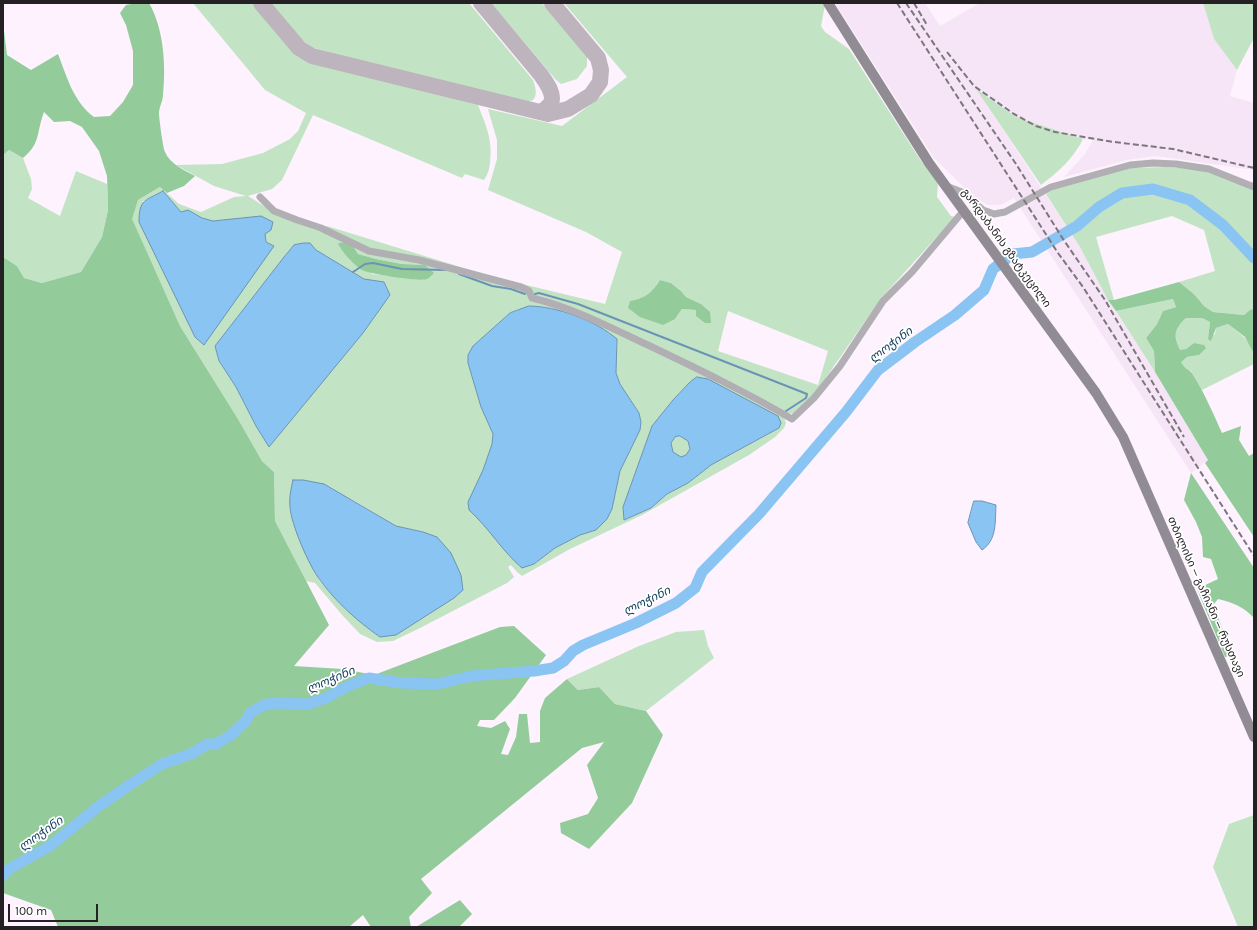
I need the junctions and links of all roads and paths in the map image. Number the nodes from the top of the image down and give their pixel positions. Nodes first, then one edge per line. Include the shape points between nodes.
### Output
1 (828, 3) edge
2 (946, 186) junction
3 (1254, 187) edge
4 (260, 197) dead end
5 (966, 213) junction
6 (1156, 511) joint
7 (1254, 737) edge

1 - 2 main road, გარდაბანის გზატკეცილი
2 - 3 street via 962,192 983,210 994,214 1005,212 1064,182 1130,165 1176,164 1208,169
2 - 5 main road, გარდაბანის გზატკეცილი
4 - 5 street via 274,211 321,228 369,251 425,261 521,287 529,291 532,298 574,310 609,325 746,392 792,420 840,366 883,301 912,272 960,215
5 - 6 main road, გარდაბანის გზატკეცილი via 1096,393 1123,437
6 - 7 main road, თბილისი — გაჩიანი — რუსთავი

